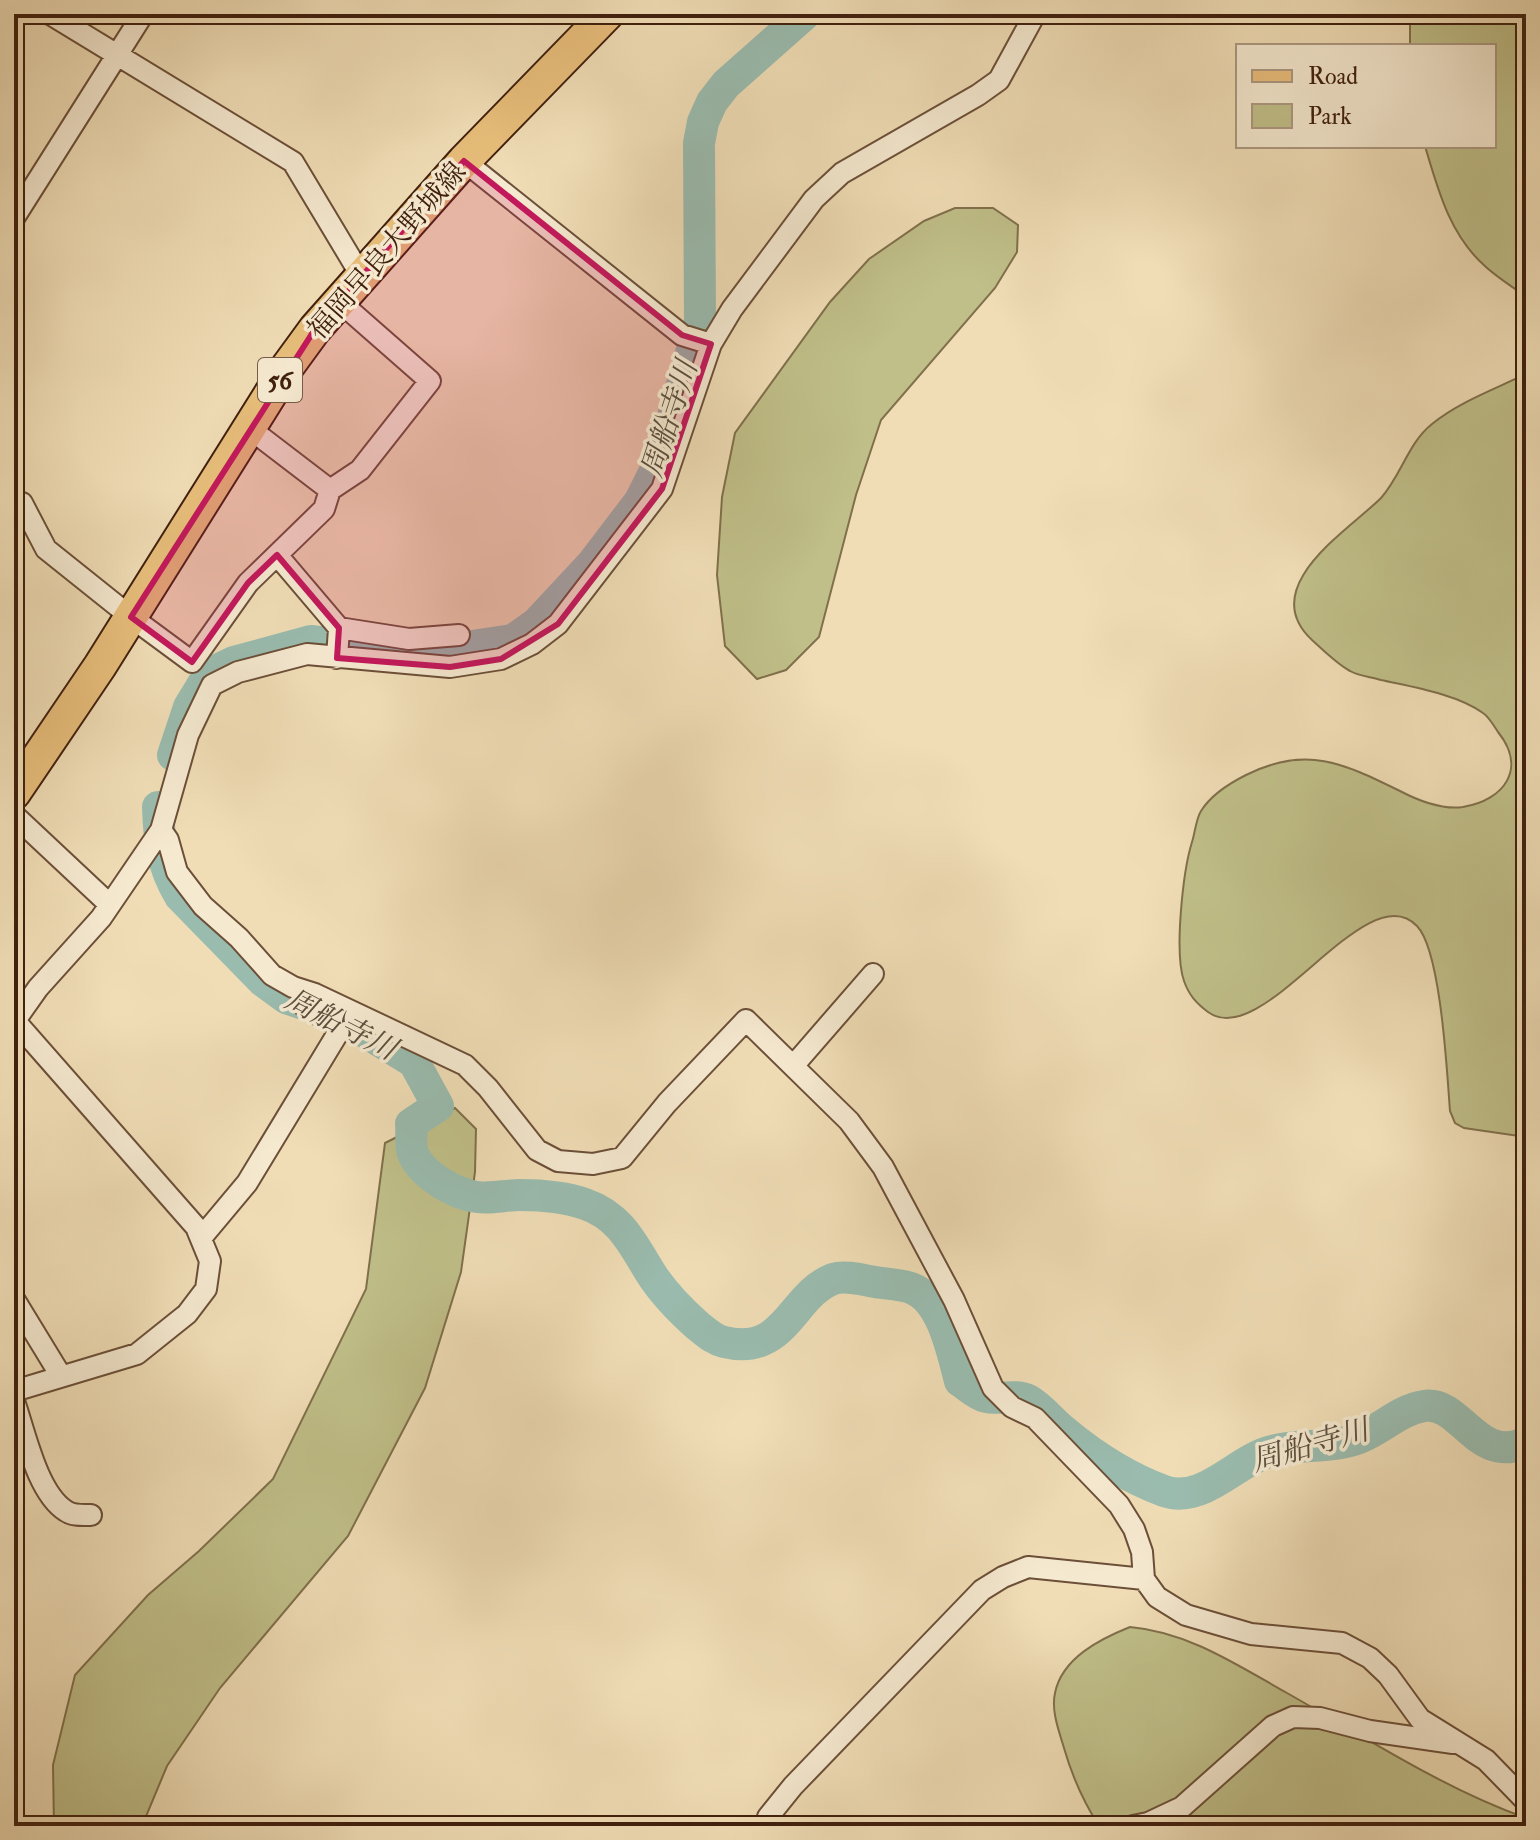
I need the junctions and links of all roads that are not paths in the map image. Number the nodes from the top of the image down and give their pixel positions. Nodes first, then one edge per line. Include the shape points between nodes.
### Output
1 (50, 14) edge
2 (143, 14) edge
3 (607, 14) edge
4 (1035, 14) edge
5 (118, 54) junction
6 (464, 161) junction
7 (14, 218) edge
8 (362, 277) junction
9 (340, 302) junction
10 (711, 344) junction
11 (249, 428) junction
12 (330, 490) junction
13 (22, 503) dead end
14 (277, 555) junction
15 (131, 617) junction
16 (459, 635) dead end
17 (338, 643) junction
18 (14, 793) edge
19 (14, 815) edge
20 (156, 837) junction
21 (110, 905) junction
22 (873, 974) dead end
23 (302, 990) junction
24 (15, 1022) edge
25 (794, 1065) junction
26 (201, 1238) junction
27 (14, 1299) edge
28 (61, 1376) junction
29 (14, 1391) edge
30 (14, 1401) edge
31 (91, 1515) dead end
32 (1144, 1579) junction
33 (1461, 1745) junction
34 (1526, 1801) edge
35 (766, 1826) edge
36 (1133, 1826) edge

1 - 5 street
2 - 5 street
3 - 6 main road, 福岡早良大野城線 / 56
4 - 10 street via 999,80 842,173 814,199
5 - 7 street
5 - 8 street via 293,162
6 - 8 main road, 福岡早良大野城線 / 56
6 - 10 street via 682,335
8 - 9 main road, 福岡早良大野城線 / 56
9 - 11 main road, 福岡早良大野城線 / 56 via 288,366
9 - 12 street via 430,381 360,470
10 - 17 street via 662,489 558,624 501,659 450,667
11 - 12 street
11 - 15 main road, 福岡早良大野城線 / 56
12 - 14 street via 324,509
13 - 15 street via 46,549
14 - 15 street via 248,583 192,662
14 - 17 street
15 - 18 main road, 福岡早良大野城線 / 56
16 - 17 street
17 - 20 street via 238,672 212,685 188,735
19 - 21 street
20 - 21 street
20 - 23 street via 168,840 177,872 203,906 272,975
21 - 24 street
22 - 25 street
23 - 25 street via 465,1065 537,1150 558,1161 593,1164 622,1158 746,1020
23 - 26 street via 305,1007 341,1028 247,1183
24 - 26 street via 165,1189
25 - 32 street via 849,1121 883,1167 954,1300 993,1388 1012,1407 1035,1418 1119,1505 1142,1552
26 - 28 street via 210,1261 206,1289 187,1314 137,1354
27 - 28 street
28 - 29 street
30 - 31 street via 53,1500 68,1513
32 - 33 street via 1157,1597 1186,1615 1251,1634 1342,1643 1388,1675 1420,1719
32 - 35 street via 1028,1567 992,1583 793,1786
33 - 34 street via 1486,1760
33 - 36 street via 1293,1717 1273,1726 1182,1807

